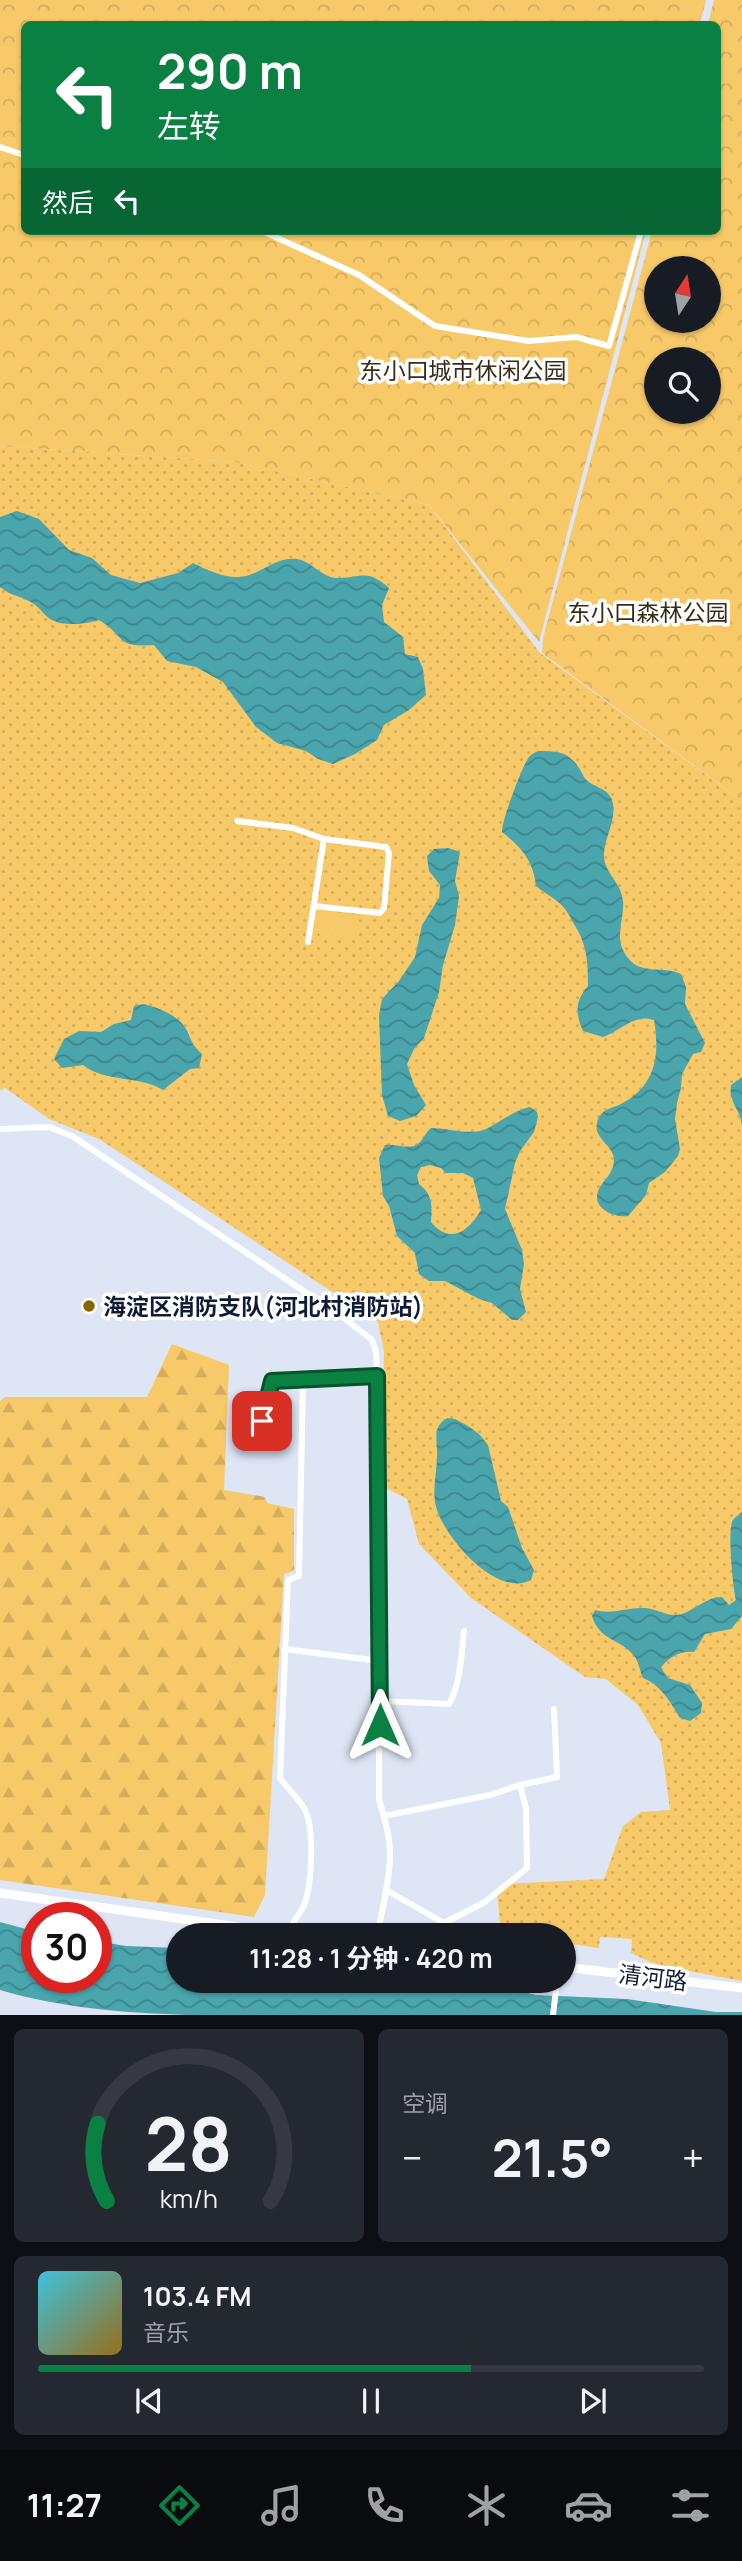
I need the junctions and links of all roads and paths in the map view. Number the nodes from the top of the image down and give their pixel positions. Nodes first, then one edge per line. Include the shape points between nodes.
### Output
1 (0, 147) edge
2 (21, 154) edge
3 (271, 235) edge
4 (639, 235) edge
5 (237, 821) dead end
6 (324, 839) junction
7 (314, 906) junction
8 (308, 942) dead end
9 (0, 1129) edge
10 (377, 1376) junction
11 (303, 1379) junction
12 (255, 1447) dead end
13 (464, 1631) dead end
14 (284, 1648) junction
15 (380, 1661) junction
16 (380, 1700) junction
17 (554, 1709) dead end
18 (520, 1785) junction
19 (384, 1816) junction
20 (386, 1890) junction
21 (0, 1893) edge
22 (213, 1923) edge
23 (292, 1923) edge
24 (380, 1923) edge
25 (576, 1968) edge
26 (742, 1988) edge
27 (556, 1993) edge
28 (553, 2015) edge

1 - 2 street
3 - 4 street via 359,275 435,327 529,341 576,337 609,346
5 - 6 street via 293,828
6 - 7 street
6 - 7 street via 386,847 384,908 380,913
7 - 8 street
9 - 10 street via 49,1127 72,1136 372,1340
10 - 11 street
10 - 15 street
11 - 12 street via 272,1381
11 - 14 street via 299,1576 288,1580
13 - 16 street via 458,1678 449,1704
14 - 15 street
14 - 23 street via 280,1778 305,1810 311,1874 304,1907
15 - 16 street
16 - 19 street via 379,1799
17 - 18 street via 557,1777
18 - 19 street via 491,1796
18 - 20 street via 526,1808 527,1868 485,1902 444,1923
19 - 20 street via 390,1853
20 - 24 street
21 - 22 street
25 - 26 street, 清河路
27 - 28 street

